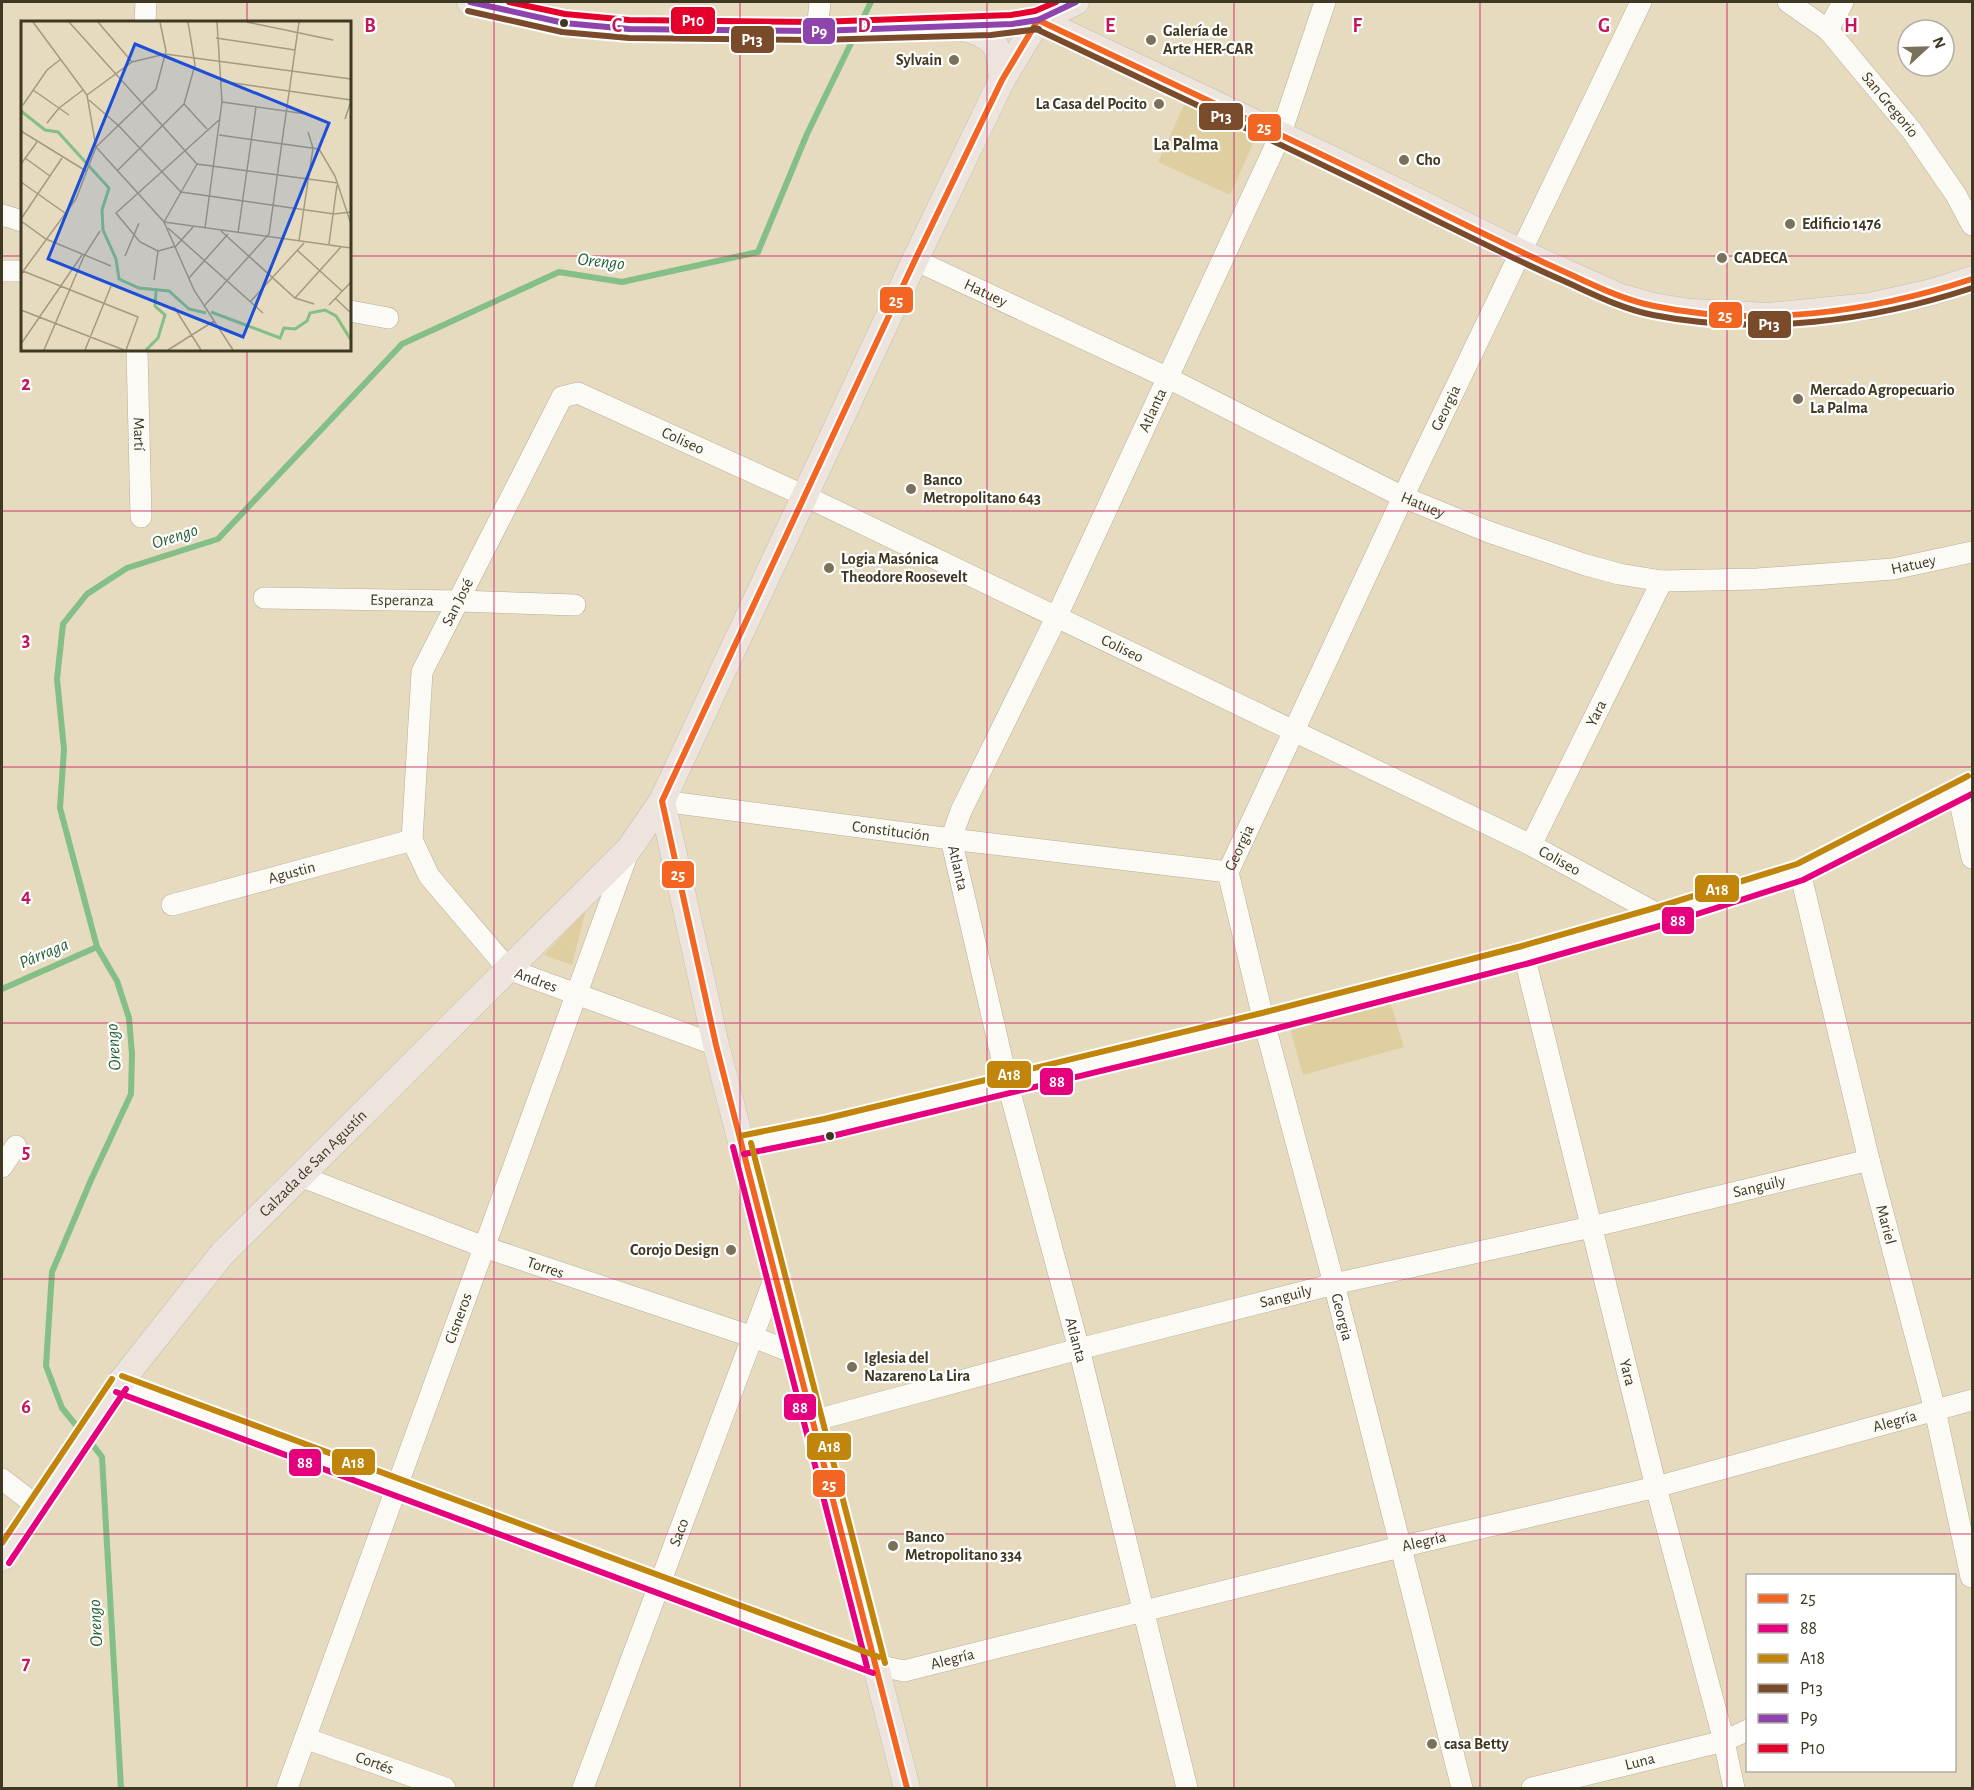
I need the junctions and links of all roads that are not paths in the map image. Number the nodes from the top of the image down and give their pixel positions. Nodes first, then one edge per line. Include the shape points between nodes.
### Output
1 (146, 2) edge
2 (470, 2) edge
3 (820, 2) edge
4 (1076, 2) edge
5 (1326, 2) edge
6 (1641, 2) edge
7 (1788, 2) edge
8 (1843, 2) edge
9 (1038, 20) junction
10 (145, 21) edge
11 (960, 27) junction
12 (826, 30) junction
13 (1828, 30) junction
14 (1002, 80) junction
15 (1280, 136) junction
16 (2, 215) edge
17 (21, 221) edge
18 (1972, 225) edge
19 (1520, 252) junction
20 (915, 260) junction
21 (2, 271) edge
22 (21, 271) edge
23 (1972, 279) edge
24 (351, 311) edge
25 (388, 318) dead end
26 (137, 351) edge
27 (1166, 377) junction
28 (578, 393) joint
29 (805, 496) junction
30 (1403, 497) junction
31 (141, 517) dead end
32 (1972, 552) edge
33 (1662, 580) junction
34 (264, 598) dead end
35 (458, 601) junction
36 (575, 605) dead end
37 (1056, 618) junction
38 (1293, 731) junction
39 (1965, 788) edge
40 (662, 801) junction
41 (951, 839) junction
42 (412, 840) junction
43 (1531, 845) junction
44 (629, 849) junction
45 (1972, 858) edge
46 (1228, 872) junction
47 (1800, 872) junction
48 (172, 905) dead end
49 (1661, 916) junction
50 (1524, 955) junction
51 (507, 969) junction
52 (576, 994) junction
53 (1264, 1022) junction
54 (716, 1045) junction
55 (1008, 1085) junction
56 (742, 1145) junction
57 (16, 1146) dead end
58 (1869, 1160) junction
59 (2, 1167) edge
60 (300, 1176) junction
61 (1591, 1227) junction
62 (484, 1247) junction
63 (775, 1277) junction
64 (1334, 1284) junction
65 (753, 1336) junction
66 (1079, 1349) junction
67 (794, 1353) junction
68 (119, 1384) junction
69 (1972, 1400) edge
70 (1935, 1410) junction
71 (812, 1421) junction
72 (2, 1479) edge
73 (396, 1487) junction
74 (1656, 1487) junction
75 (37, 1506) junction
76 (1400, 1547) junction
77 (2, 1558) edge
78 (1971, 1577) dead end
79 (660, 1585) junction
80 (1145, 1611) junction
81 (876, 1665) junction
82 (1746, 1731) edge
83 (305, 1738) junction
84 (1724, 1741) junction
85 (286, 1788) edge
86 (445, 1788) edge
87 (584, 1788) edge
88 (907, 1788) edge
89 (1187, 1788) edge
90 (1462, 1788) edge
91 (1532, 1788) edge
92 (1734, 1788) edge

1 - 10 street
2 - 12 main road via 564,23 629,29
3 - 12 street
4 - 9 main road
5 - 15 street, Atlanta
6 - 19 street, Georgia
7 - 13 street, San Gregorio
8 - 13 street
9 - 11 main road
9 - 14 main road, Calzada de San Agustín
9 - 15 main road
11 - 12 main road
11 - 14 main road via 983,34 993,42 1001,57
13 - 18 street, San Gregorio via 1912,131
14 - 20 main road, Calzada de San Agustín
15 - 19 main road
15 - 27 street, Atlanta
16 - 17 street
19 - 23 main road via 1621,297 1701,312 1769,316 1870,306
19 - 30 street, Georgia
20 - 27 street, Hatuey
20 - 29 main road, Calzada de San Agustín
21 - 22 street
24 - 25 street
26 - 31 street, Martí
27 - 30 street, Hatuey
27 - 37 street, Atlanta
28 - 29 street, Coliseo
28 - 35 street, San José via 562,397
29 - 37 street, Coliseo
29 - 40 main road, Calzada de San Agustín
30 - 33 street, Hatuey via 1586,565
30 - 38 street, Georgia
32 - 33 street, Hatuey via 1893,569 1757,579
33 - 43 street, Yara
34 - 35 street, Esperanza
35 - 36 street, Esperanza
35 - 42 street, San José via 422,672
37 - 38 street, Coliseo
37 - 41 street, Atlanta
38 - 43 street, Coliseo
38 - 46 street, Georgia
39 - 45 street
39 - 47 street
40 - 41 street, Constitución
40 - 44 main road, Calzada de San Agustín
40 - 54 main road
41 - 46 street, Constitución
41 - 55 street, Atlanta
42 - 48 street, Agustin
42 - 51 street, Andres via 429,876
43 - 49 street, Coliseo
44 - 51 main road, Calzada de San Agustín
44 - 52 street, Cisneros
46 - 53 street, Georgia
47 - 49 street
47 - 58 street, Mariel
49 - 50 street
50 - 53 street
50 - 61 street, Yara
51 - 52 street, Andres
51 - 60 main road, Calzada de San Agustín
52 - 54 street, Andres
52 - 62 street, Cisneros
53 - 55 street
53 - 64 street, Georgia
54 - 56 main road
55 - 56 street
55 - 66 street, Atlanta
56 - 63 main road
57 - 59 street
58 - 61 street, Sanguily
58 - 70 street, Mariel
60 - 62 street, Torres
60 - 68 main road, Calzada de San Agustín via 222,1254
61 - 64 street, Sanguily
61 - 74 street, Yara
62 - 65 street, Torres
62 - 73 street, Cisneros
63 - 65 street, Saco
63 - 67 main road
64 - 66 street, Sanguily
64 - 76 street, Georgia
65 - 67 street, Torres
65 - 79 street, Saco
66 - 71 street, Sanguily
66 - 80 street, Atlanta
67 - 71 main road
68 - 73 street, Alegría
68 - 75 main road, Calzada de San Agustín
69 - 70 street, Alegría
70 - 74 street, Alegría
70 - 78 street, Mariel
71 - 81 main road
72 - 75 street
73 - 79 street, Alegría
73 - 83 street, Cisneros
74 - 76 street, Alegría
74 - 84 street, Yara
75 - 77 main road, Calzada de San Agustín
76 - 80 street, Alegría
76 - 90 street, Georgia
79 - 81 street, Alegría
79 - 87 street, Saco
80 - 81 street, Alegría via 904,1671
80 - 89 street, Atlanta
81 - 88 main road
82 - 84 street, Luna
83 - 85 street, Cisneros
83 - 86 street, Cortés
84 - 91 street, Luna
84 - 92 street, Yara

